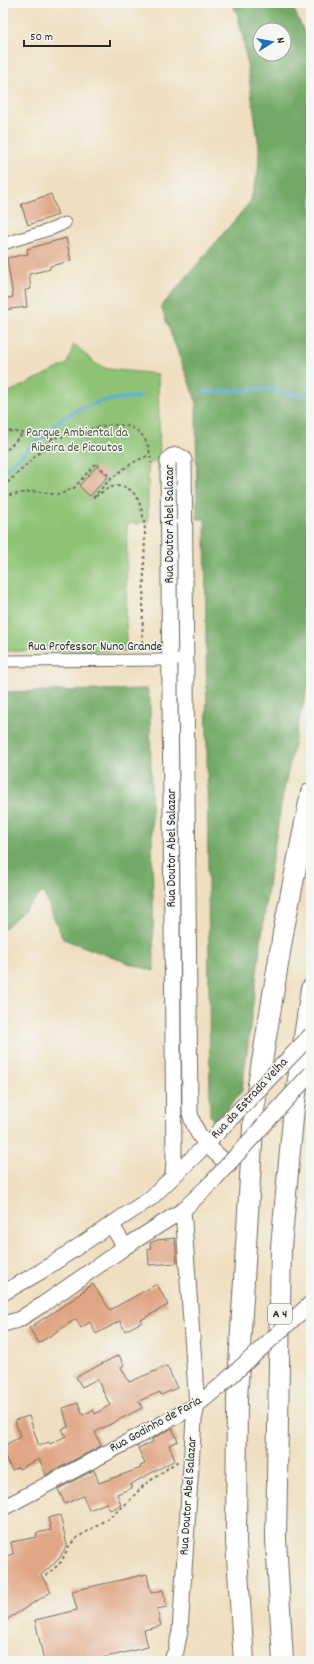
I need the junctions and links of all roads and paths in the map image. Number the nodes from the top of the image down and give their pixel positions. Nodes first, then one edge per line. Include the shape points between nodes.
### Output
1 (65, 223) dead end
2 (3, 244) edge
3 (3, 430) edge
4 (23, 433) junction
5 (54, 438) junction
6 (3, 454) edge
7 (150, 455) junction
8 (151, 463) dead end
9 (111, 478) junction
10 (3, 487) edge
11 (3, 496) edge
12 (141, 660) junction
13 (170, 660) junction
14 (186, 660) junction
15 (3, 661) edge
16 (311, 793) edge
17 (311, 989) edge
18 (311, 1035) edge
19 (311, 1073) edge
20 (211, 1149) junction
21 (230, 1165) junction
22 (173, 1178) junction
23 (183, 1210) junction
24 (111, 1224) junction
25 (125, 1247) junction
26 (3, 1294) edge
27 (311, 1303) edge
28 (3, 1324) edge
29 (197, 1404) junction
30 (192, 1458) junction
31 (3, 1508) edge
32 (46, 1576) dead end
33 (171, 1661) edge
34 (244, 1661) edge
35 (283, 1661) edge

1 - 2 street
3 - 4 path
4 - 5 path
4 - 6 path
5 - 7 path via 107,425 125,424 135,429 145,440
5 - 10 path
7 - 8 path
7 - 9 path via 139,459
9 - 11 path via 96,463 74,488 61,494 34,491
9 - 12 path via 93,498 108,488 120,486 130,489 143,511 145,530
12 - 13 street, Rua Professor Nuno Grande
12 - 15 street, Rua Professor Nuno Grande
13 - 14 street, Rua Professor Nuno Grande
13 - 14 street, Rua Doutor Abel Salazar via 168,461 177,455 184,460
13 - 22 street, Rua Doutor Abel Salazar
14 - 20 street, Rua Doutor Abel Salazar via 190,1113 193,1125
16 - 34 highway via 284,928 254,1110 237,1399 236,1542
17 - 35 highway, A 4 via 294,1108 281,1248 276,1539
18 - 20 street, Rua da Estrada Velha, bridge via 217,1133
19 - 21 street, Rua da Estrada Velha, bridge
20 - 21 street, Rua da Estrada Velha
20 - 22 street, Rua da Estrada Velha
21 - 23 street, Rua da Estrada Velha, bridge
22 - 24 street, Rua da Estrada Velha via 151,1198
23 - 25 street, Rua da Estrada Velha
23 - 29 street, Rua Doutor Abel Salazar
24 - 25 street
24 - 26 street, Rua da Estrada Velha
25 - 28 street, Rua da Estrada Velha via 42,1305 18,1320
27 - 29 street, Rua Godinho de Faria, bridge
29 - 30 street, Rua Doutor Abel Salazar
29 - 31 street, Rua Godinho de Faria
30 - 32 path via 181,1459 166,1468 110,1517 76,1539 69,1546 61,1562
30 - 33 street, Rua Doutor Abel Salazar via 180,1631

